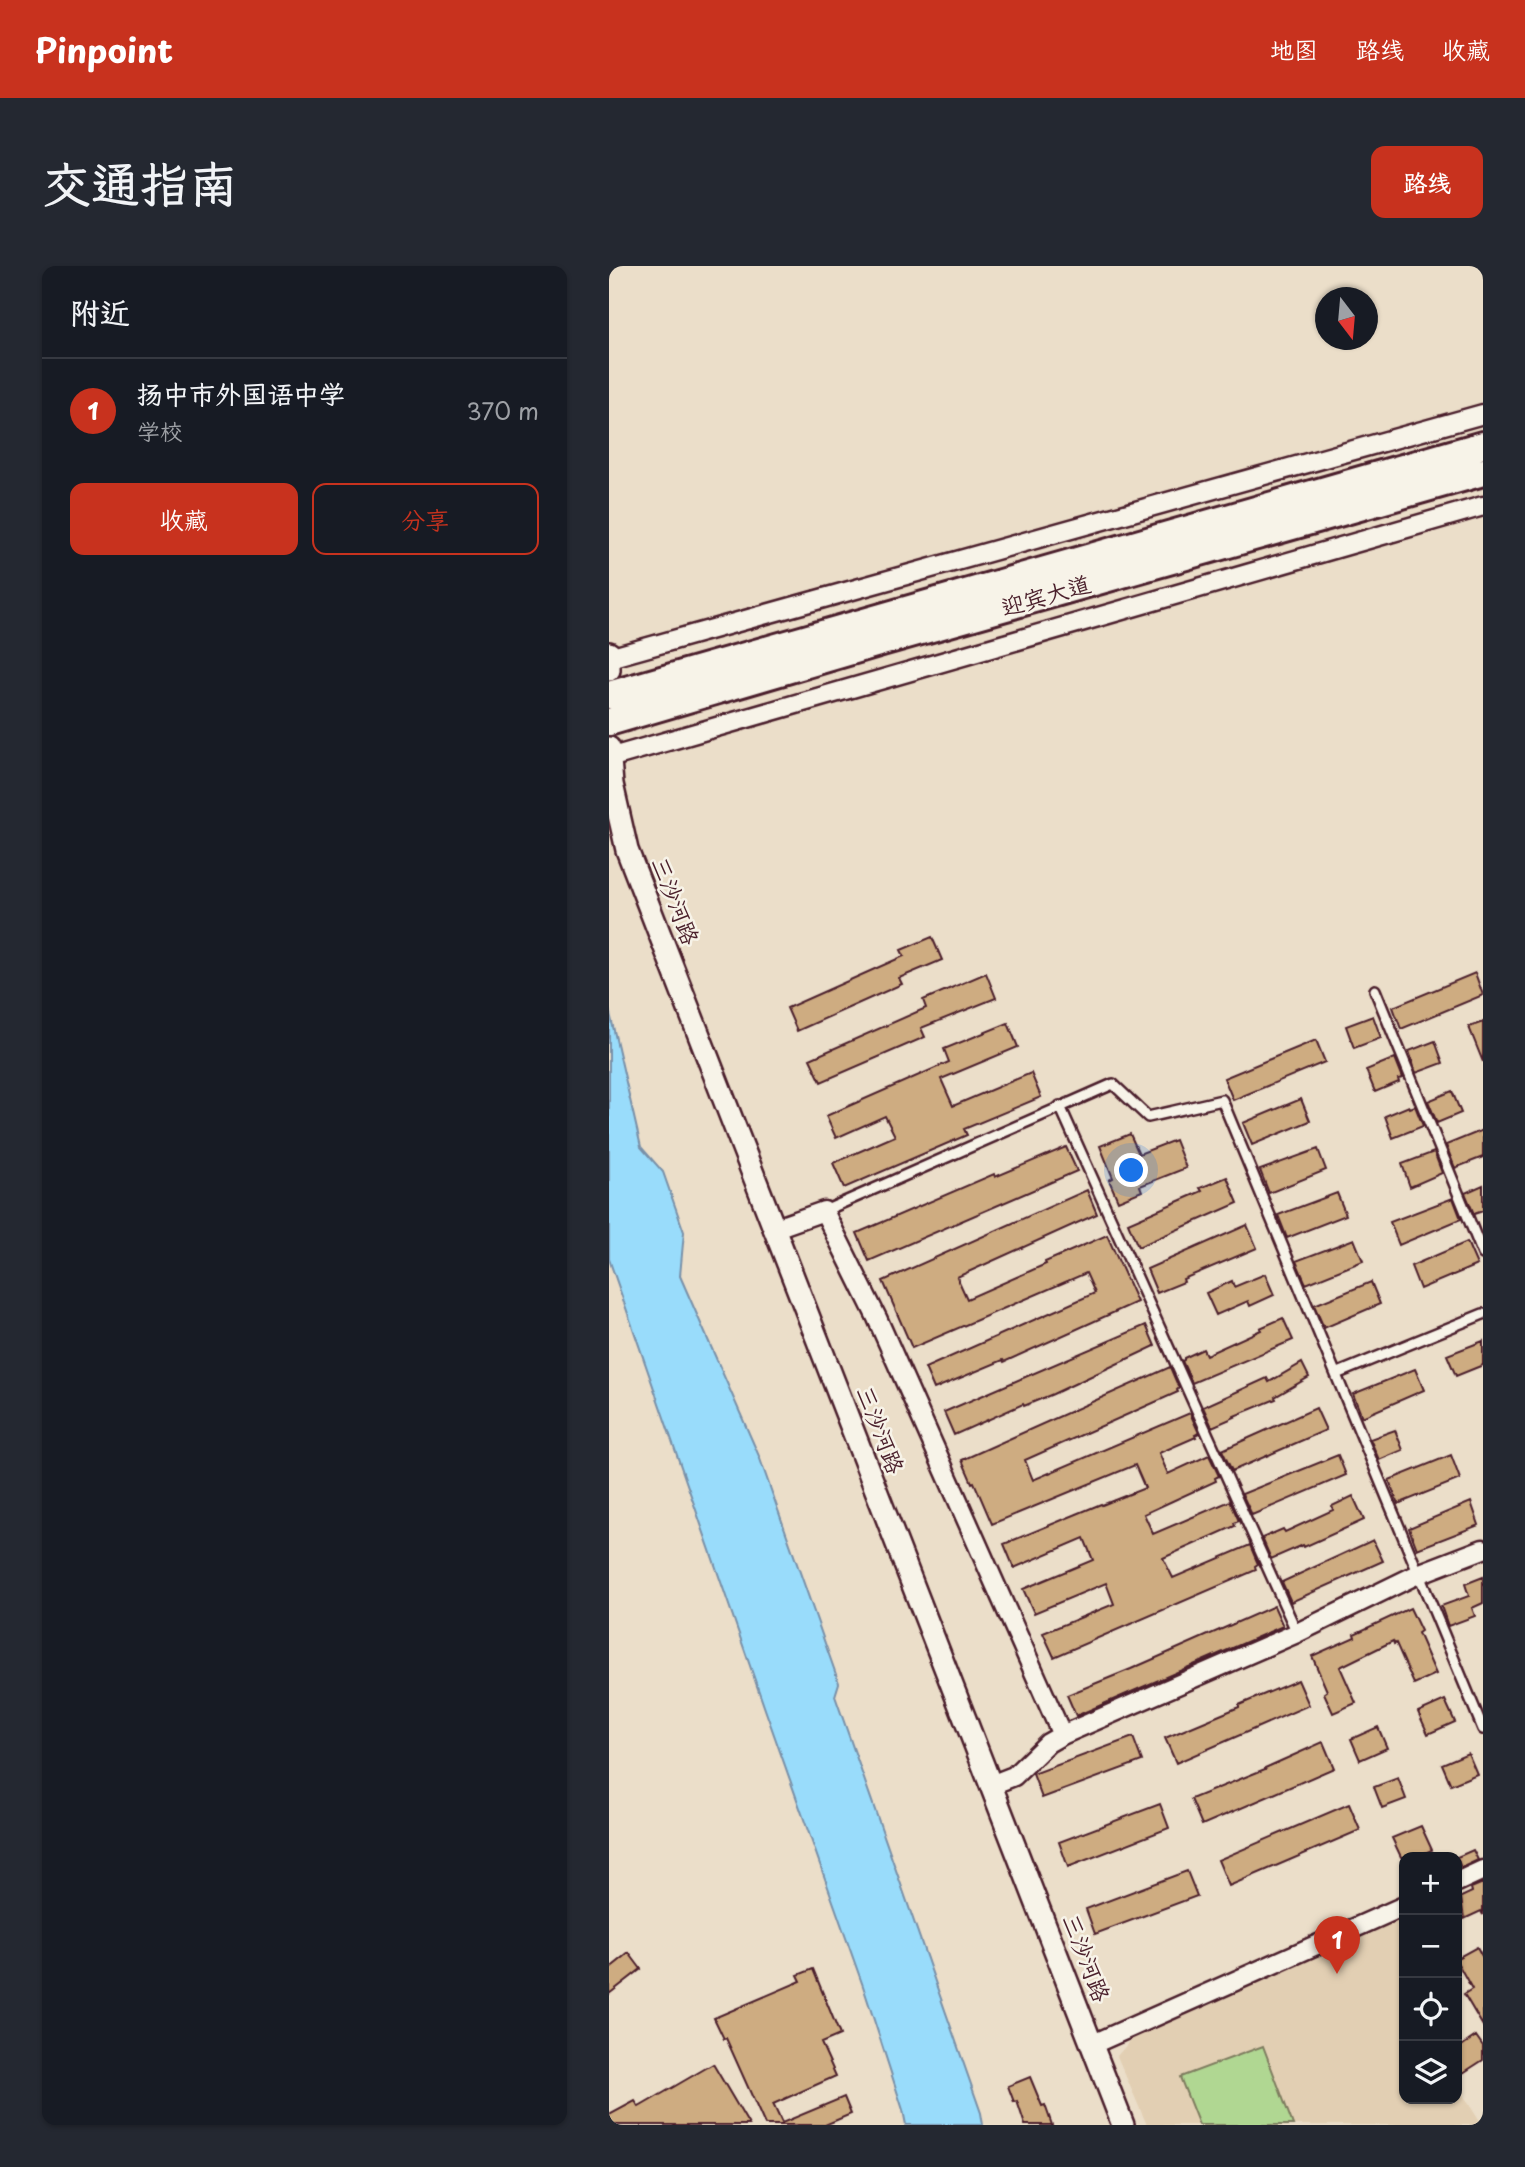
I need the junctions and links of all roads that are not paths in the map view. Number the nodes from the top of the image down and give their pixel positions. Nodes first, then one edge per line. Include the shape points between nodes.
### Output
1 (1483, 414) edge
2 (1483, 445) edge
3 (1483, 472) edge
4 (1483, 506) edge
5 (879, 630) junction
6 (609, 656) edge
7 (609, 670) edge
8 (609, 695) edge
9 (609, 722) edge
10 (609, 748) edge
11 (609, 758) edge
12 (1375, 990) dead end
13 (1061, 1107) junction
14 (824, 1211) junction
15 (773, 1229) junction
16 (1483, 1254) edge
17 (1483, 1314) edge
18 (1336, 1374) junction
19 (1483, 1549) edge
20 (1418, 1574) junction
21 (1297, 1633) junction
22 (1483, 1729) edge
23 (1062, 1735) junction
24 (991, 1785) junction
25 (1483, 1870) edge
26 (1462, 1880) edge
27 (1399, 1908) edge
28 (1091, 2045) junction
29 (1123, 2125) edge

1 - 6 street
2 - 5 main road, 迎宾大道
3 - 5 main road, 迎宾大道
4 - 11 street
5 - 8 main road, 迎宾大道
5 - 9 main road, 迎宾大道
6 - 7 street
10 - 11 street, 三沙河路
11 - 15 street, 三沙河路 via 627,850
12 - 16 lane
13 - 14 lane
13 - 18 lane via 1113,1084 1148,1117 1222,1100
13 - 21 lane
14 - 15 street
14 - 23 street via 877,1318
15 - 24 street, 三沙河路
17 - 18 lane
18 - 20 lane
19 - 20 street
20 - 21 street
20 - 22 lane
21 - 23 street
23 - 24 street via 1014,1776
24 - 28 street, 三沙河路
25 - 26 street
27 - 28 street
28 - 29 street, 三沙河路

